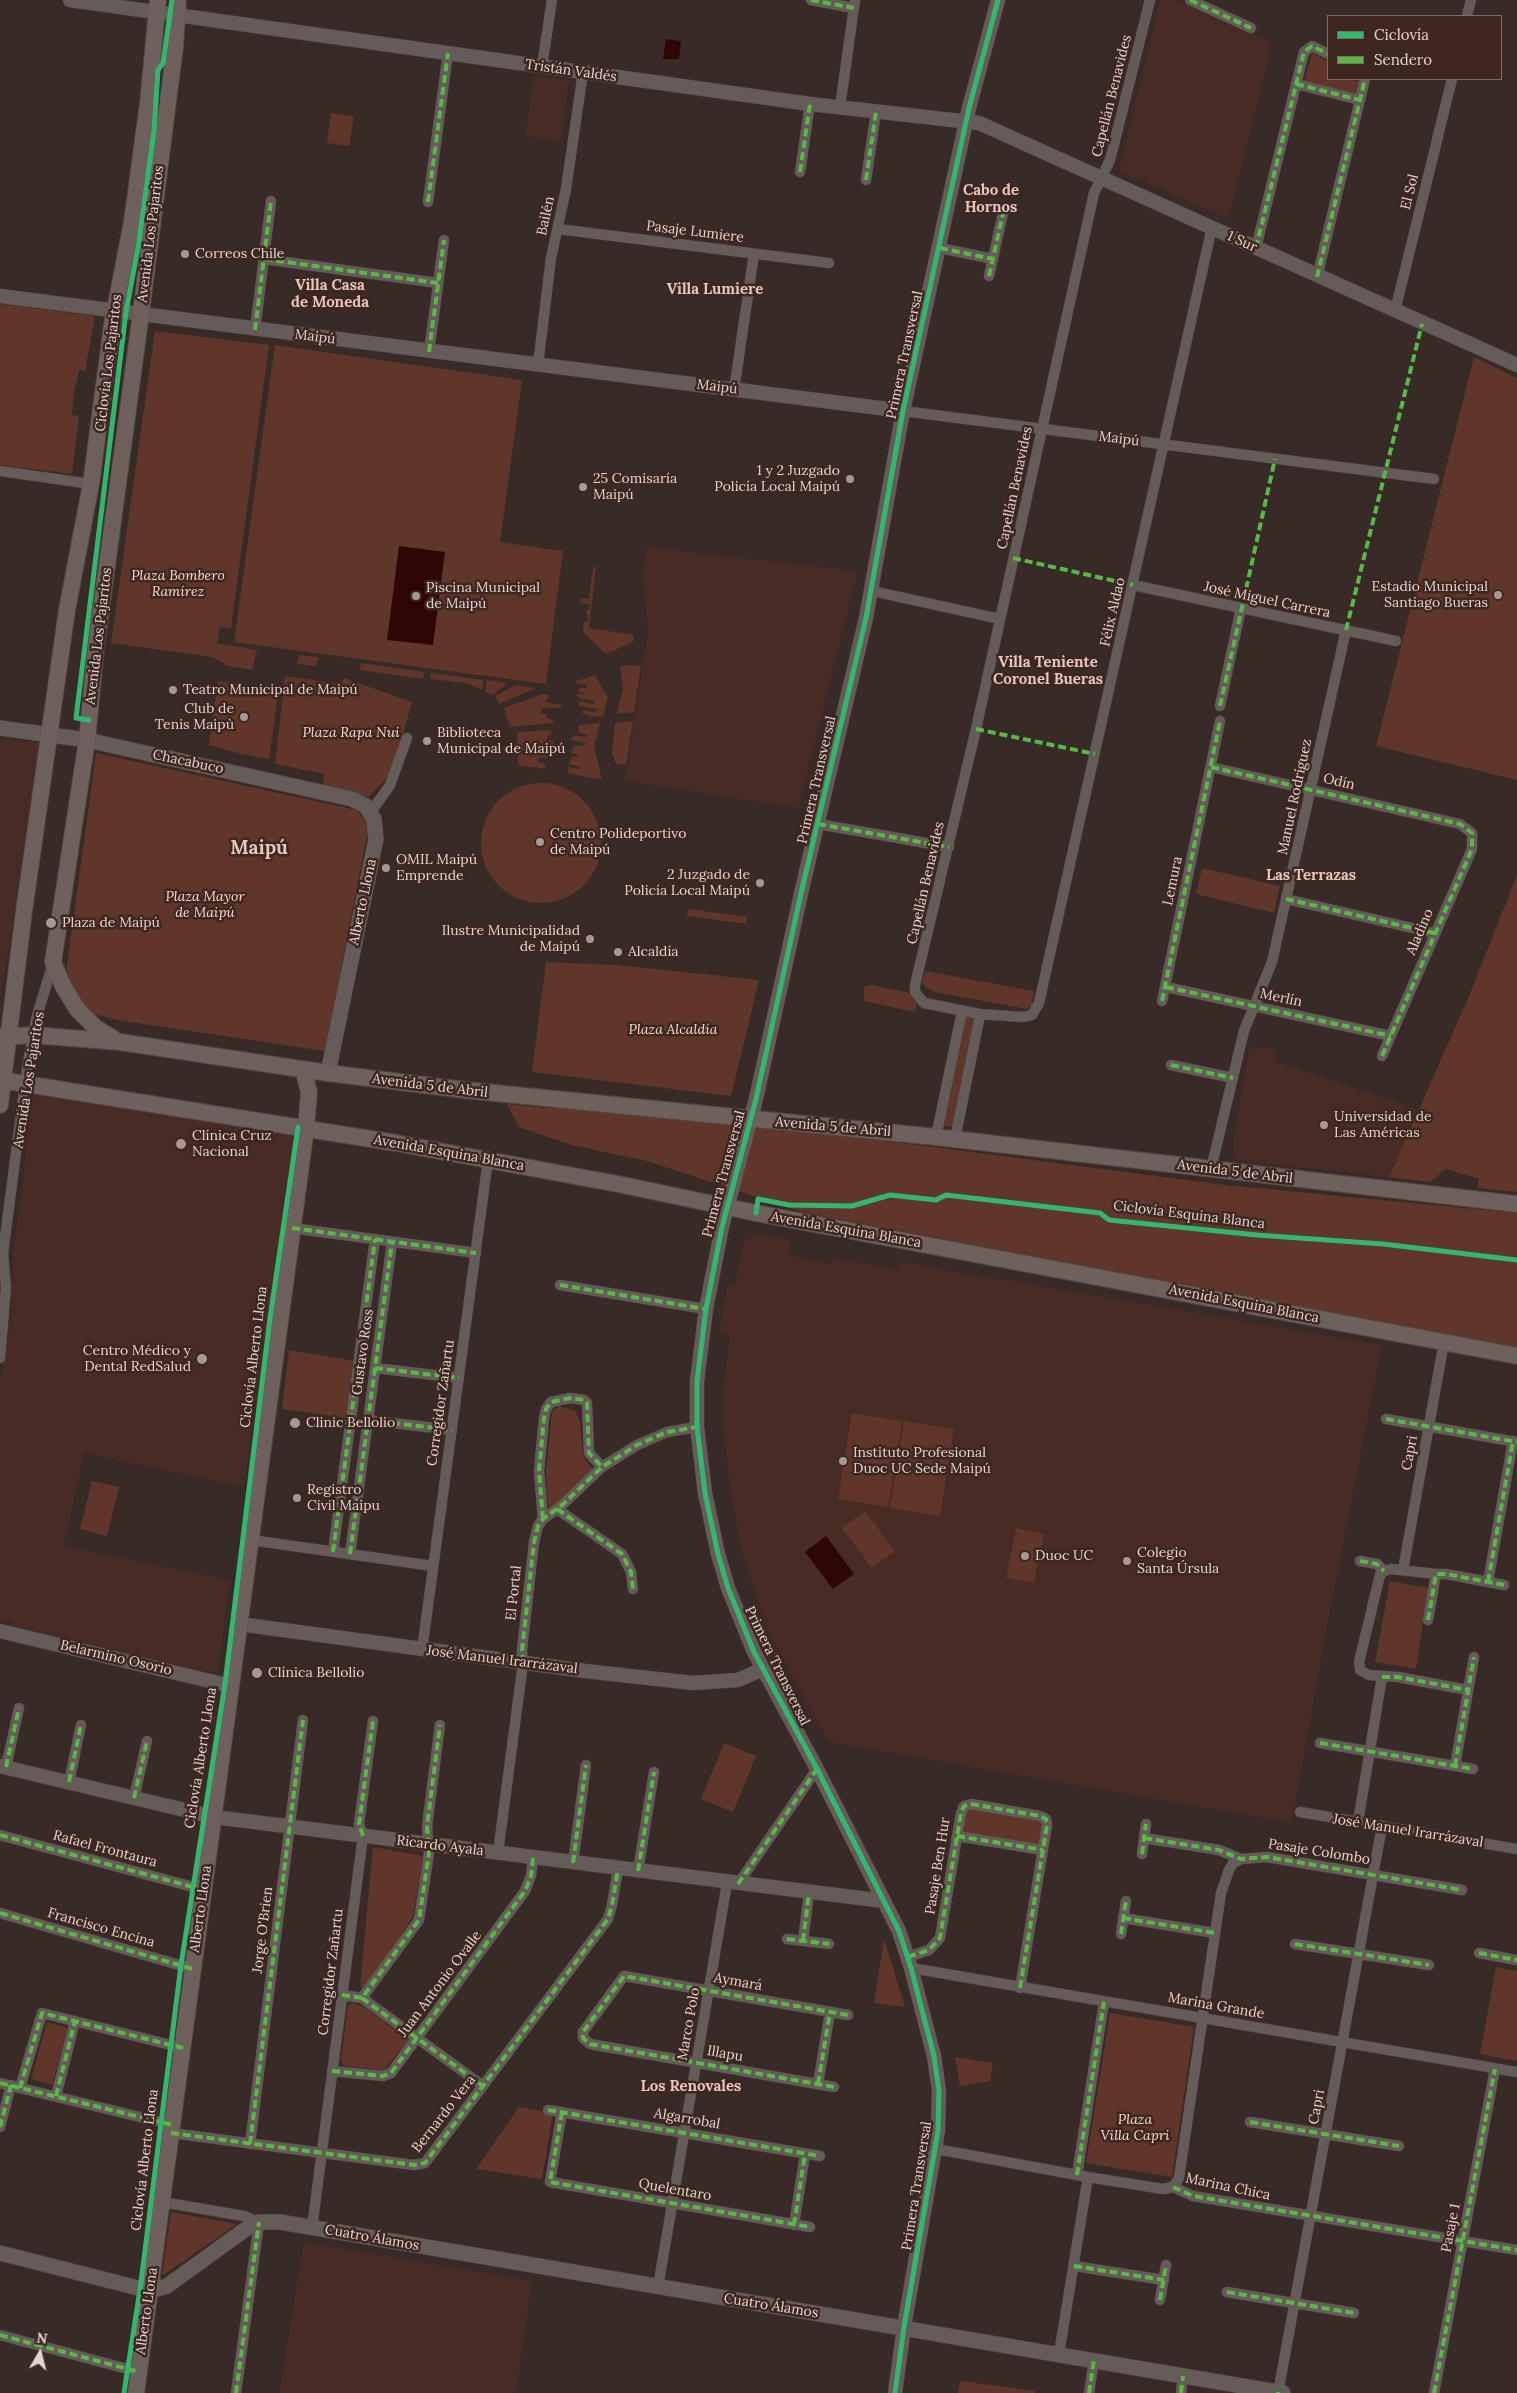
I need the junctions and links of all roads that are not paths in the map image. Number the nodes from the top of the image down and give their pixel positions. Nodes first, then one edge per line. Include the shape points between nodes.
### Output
1 (70, 0) edge
2 (552, 0) edge
3 (811, 0) edge
4 (998, 0) edge
5 (1150, 0) edge
6 (1190, 0) edge
7 (1471, 0) edge
8 (854, 4) edge
9 (157, 6) edge
10 (178, 8) edge
11 (1467, 15) edge
12 (1251, 28) dead end
13 (448, 53) junction
14 (1327, 53) edge
15 (542, 66) junction
16 (584, 72) junction
17 (1365, 80) edge
18 (1452, 80) edge
19 (1296, 84) junction
20 (1360, 100) junction
21 (810, 104) junction
22 (840, 108) junction
23 (876, 112) junction
24 (967, 121) junction
25 (800, 172) dead end
26 (1102, 178) junction
27 (866, 180) dead end
28 (271, 201) dead end
29 (428, 202) dead end
30 (1004, 209) dead end
31 (1212, 227) junction
32 (558, 229) junction
33 (444, 240) dead end
34 (940, 248) junction
35 (1256, 248) junction
36 (754, 254) junction
37 (264, 259) junction
38 (993, 259) junction
39 (829, 263) dead end
40 (989, 276) dead end
41 (1317, 277) junction
42 (438, 283) junction
43 (0, 296) edge
44 (115, 311) junction
45 (1395, 312) junction
46 (141, 315) junction
47 (255, 330) junction
48 (429, 352) junction
49 (538, 365) junction
50 (1517, 365) edge
51 (734, 390) junction
52 (904, 411) junction
53 (1042, 429) junction
54 (1164, 445) junction
55 (0, 471) edge
56 (1434, 479) dead end
57 (91, 484) junction
58 (1133, 585) junction
59 (872, 591) junction
60 (1241, 608) junction
61 (1000, 619) junction
62 (1346, 630) junction
63 (1396, 641) dead end
64 (1220, 706) dead end
65 (1220, 720) dead end
66 (0, 728) edge
67 (50, 734) junction
68 (407, 738) dead end
69 (87, 740) junction
70 (1211, 767) junction
71 (1310, 790) junction
72 (371, 812) junction
73 (818, 824) junction
74 (1460, 824) joint
75 (949, 847) junction
76 (1286, 899) junction
77 (1434, 932) junction
78 (53, 962) junction
79 (1166, 987) junction
80 (1162, 1001) dead end
81 (1255, 1007) junction
82 (962, 1011) junction
83 (980, 1014) junction
84 (33, 1035) junction
85 (4, 1036) edge
86 (1390, 1036) junction
87 (120, 1042) junction
88 (1382, 1056) dead end
89 (1170, 1065) dead end
90 (303, 1069) junction
91 (328, 1073) junction
92 (1233, 1078) junction
93 (2, 1081) edge
94 (27, 1084) junction
95 (0, 1105) edge
96 (750, 1120) junction
97 (306, 1128) junction
98 (936, 1137) junction
99 (955, 1139) junction
100 (488, 1160) junction
101 (1211, 1169) junction
102 (1517, 1204) edge
103 (727, 1206) junction
104 (292, 1228) junction
105 (375, 1239) junction
106 (392, 1242) junction
107 (476, 1253) junction
108 (560, 1285) dead end
109 (706, 1309) junction
110 (1444, 1342) junction
111 (1517, 1356) edge
112 (0, 1358) edge
113 (375, 1368) junction
114 (459, 1378) junction
115 (1386, 1419) dead end
116 (368, 1420) junction
117 (697, 1427) junction
118 (1429, 1427) junction
119 (452, 1430) junction
120 (1515, 1441) edge
121 (602, 1467) junction
122 (557, 1509) junction
123 (543, 1519) junction
124 (251, 1540) junction
125 (333, 1552) junction
126 (350, 1554) junction
127 (1360, 1561) dead end
128 (433, 1566) junction
129 (1403, 1570) junction
130 (1384, 1571) junction
131 (1436, 1574) junction
132 (1488, 1582) junction
133 (1504, 1585) dead end
134 (633, 1589) dead end
135 (1428, 1620) dead end
136 (239, 1624) junction
137 (0, 1631) edge
138 (422, 1650) junction
139 (1474, 1657) dead end
140 (523, 1663) junction
141 (763, 1670) junction
142 (1382, 1677) junction
143 (231, 1686) junction
144 (1468, 1690) junction
145 (19, 1708) dead end
146 (303, 1720) dead end
147 (373, 1721) dead end
148 (440, 1724) dead end
149 (81, 1725) dead end
150 (147, 1741) dead end
151 (1320, 1743) dead end
152 (1369, 1751) junction
153 (586, 1765) dead end
154 (1455, 1766) junction
155 (3, 1767) edge
156 (817, 1769) junction
157 (1473, 1769) dead end
158 (654, 1772) dead end
159 (69, 1782) junction
160 (134, 1798) junction
161 (1300, 1812) dead end
162 (214, 1817) junction
163 (1358, 1822) junction
164 (1146, 1824) dead end
165 (1382, 1826) junction
166 (290, 1827) junction
167 (0, 1835) edge
168 (363, 1836) junction
169 (957, 1836) junction
170 (1144, 1838) junction
171 (428, 1844) junction
172 (1517, 1849) edge
173 (1043, 1850) junction
174 (498, 1853) junction
175 (1142, 1854) dead end
176 (533, 1858) junction
177 (1241, 1859) junction
178 (573, 1863) junction
179 (618, 1869) junction
180 (638, 1871) junction
181 (1373, 1875) junction
182 (732, 1883) junction
183 (204, 1890) junction
184 (1462, 1890) dead end
185 (808, 1893) junction
186 (884, 1901) junction
187 (1126, 1901) dead end
188 (0, 1913) edge
189 (1124, 1918) junction
190 (1215, 1933) junction
191 (1121, 1934) dead end
192 (787, 1939) dead end
193 (803, 1941) junction
194 (829, 1944) dead end
195 (1295, 1944) dead end
196 (1359, 1954) junction
197 (1479, 1954) dead end
198 (1517, 1960) edge
199 (909, 1962) junction
200 (1429, 1966) dead end
201 (193, 1969) junction
202 (1020, 1988) junction
203 (708, 1991) junction
204 (342, 1995) junction
205 (362, 1998) junction
206 (1104, 2002) junction
207 (830, 2012) junction
208 (848, 2015) dead end
209 (1202, 2018) junction
210 (75, 2021) junction
211 (417, 2038) junction
212 (583, 2038) joint
213 (1343, 2042) junction
214 (183, 2048) junction
215 (696, 2063) junction
216 (1495, 2068) junction
217 (332, 2071) junction
218 (1517, 2072) edge
219 (0, 2082) edge
220 (818, 2084) junction
221 (483, 2086) junction
222 (16, 2087) junction
223 (834, 2087) dead end
224 (56, 2096) junction
225 (548, 2110) dead end
226 (562, 2112) junction
227 (1250, 2122) dead end
228 (0, 2127) edge
229 (172, 2129) junction
230 (684, 2133) junction
231 (1326, 2134) junction
232 (250, 2144) junction
233 (1399, 2146) dead end
234 (936, 2149) junction
235 (322, 2154) junction
236 (806, 2154) junction
237 (820, 2156) dead end
238 (1077, 2175) junction
239 (1088, 2177) junction
240 (1173, 2187) junction
241 (162, 2202) junction
242 (672, 2203) junction
243 (1310, 2217) junction
244 (259, 2222) junction
245 (794, 2224) junction
246 (810, 2227) dead end
247 (312, 2228) junction
248 (1463, 2242) junction
249 (1517, 2250) edge
250 (0, 2253) edge
251 (1166, 2265) dead end
252 (1074, 2266) junction
253 (1164, 2280) junction
254 (658, 2287) junction
255 (150, 2291) junction
256 (1228, 2292) dead end
257 (1160, 2300) dead end
258 (1295, 2303) junction
259 (1354, 2313) dead end
260 (904, 2327) junction
261 (0, 2335) edge
262 (1059, 2354) junction
263 (1094, 2360) junction
264 (139, 2372) junction
265 (1183, 2376) junction
266 (136, 2393) edge
267 (236, 2393) edge
268 (895, 2393) edge
269 (1090, 2393) edge
270 (1181, 2393) edge
271 (1280, 2393) edge
272 (1434, 2393) edge

1 - 9 street, Tristán Valdés
2 - 15 street
3 - 8 street
4 - 24 street, Primera Transversal
5 - 26 street, Capellán Benavides via 1110,160
6 - 12 street
7 - 11 street
8 - 22 street
9 - 10 street, Tristán Valdés
9 - 44 main road, Avenida Los Pajaritos via 132,222
10 - 13 street, Tristán Valdés
10 - 46 main road, Avenida Los Pajaritos
13 - 15 street, Tristán Valdés
13 - 29 street
14 - 19 street via 1315,47 1306,49
15 - 16 street, Tristán Valdés
16 - 21 street, Tristán Valdés
16 - 32 street, Bailén
17 - 20 street
18 - 45 street, El Sol
19 - 20 street
19 - 35 street
20 - 41 street
21 - 22 street, Tristán Valdés
21 - 25 street
22 - 23 street, Tristán Valdés
23 - 24 street, Tristán Valdés
23 - 27 street
24 - 26 street, 1 Sur via 992,128
24 - 34 street, Primera Transversal
26 - 31 street, 1 Sur
26 - 53 street, Capellán Benavides via 1094,193
28 - 37 street
30 - 38 street
31 - 35 street, 1 Sur
31 - 54 street, Félix Aldao
32 - 36 street, Pasaje Lumiere
32 - 49 street, Bailén via 551,258
33 - 42 street
34 - 38 street
34 - 52 street, Primera Transversal
35 - 41 street, 1 Sur
36 - 39 street, Pasaje Lumiere
36 - 51 street
37 - 42 street
37 - 47 street
38 - 40 street
41 - 45 street, 1 Sur
42 - 48 street
43 - 44 street, Maipú
44 - 46 street, Maipú
44 - 57 main road, Avenida Los Pajaritos
45 - 50 street, 1 Sur
46 - 47 street, Maipú
46 - 69 main road, Avenida Los Pajaritos via 96,647
47 - 48 street, Maipú
48 - 49 street, Maipú
49 - 51 street, Maipú
51 - 52 street, Maipú
52 - 53 street, Maipú
52 - 59 street, Primera Transversal
53 - 54 street, Maipú
53 - 61 street, Capellán Benavides
54 - 56 street, Maipú
54 - 58 street, Félix Aldao
55 - 57 street
57 - 67 main road, Avenida Los Pajaritos via 67,610
58 - 60 street, José Miguel Carrera
58 - 83 street, Félix Aldao via 1039,1003 1032,1015 1023,1017
59 - 61 street
59 - 73 street, Primera Transversal
60 - 62 street, José Miguel Carrera
60 - 64 street
61 - 75 street, Capellán Benavides
62 - 63 street, José Miguel Carrera
62 - 71 street, Manuel Rodríguez
65 - 70 street, Lemura
66 - 67 main road, Chacabuco
67 - 69 main road, Chacabuco
67 - 85 main road, Avenida Los Pajaritos
68 - 72 street via 390,785
69 - 72 main road, Chacabuco via 352,799
69 - 78 main road, Avenida Los Pajaritos
70 - 71 street, Odín
70 - 79 street, Lemura
71 - 74 street, Odín
71 - 76 street, Manuel Rodríguez
72 - 91 main road, Alberto Llona via 376,825 376,839
73 - 75 street
73 - 96 street, Primera Transversal
74 - 77 street, Aladino via 1472,833 1473,843
75 - 82 street, Capellán Benavides via 915,992 924,1003
76 - 77 street
76 - 81 street, Manuel Rodríguez via 1268,976
77 - 86 street, Aladino
78 - 84 street, Avenida Los Pajaritos
78 - 87 main road via 76,1008 96,1028
79 - 80 street, Lemura
79 - 81 street, Merlín
81 - 86 street, Merlín
81 - 92 street, Manuel Rodríguez via 1244,1031
82 - 83 street
82 - 98 street
83 - 99 street
84 - 85 main road, Avenida 5 de Abril
84 - 87 main road, Avenida 5 de Abril
84 - 94 street, Avenida Los Pajaritos
85 - 93 main road, Avenida Los Pajaritos
86 - 88 street, Aladino
87 - 90 main road, Avenida 5 de Abril
89 - 92 street
90 - 91 main road, Avenida 5 de Abril
90 - 97 main road, Alberto Llona via 309,1092
91 - 96 main road, Avenida 5 de Abril
92 - 101 street, Manuel Rodríguez
93 - 94 main road
93 - 95 main road, Avenida Los Pajaritos
94 - 97 main road, Avenida Esquina Blanca
94 - 112 street, Avenida Los Pajaritos via 4,1253 6,1288
96 - 98 main road, Avenida 5 de Abril
96 - 103 street, Primera Transversal
97 - 100 main road, Avenida Esquina Blanca
97 - 104 main road, Alberto Llona
98 - 99 main road, Avenida 5 de Abril
99 - 101 main road, Avenida 5 de Abril
100 - 103 main road, Avenida Esquina Blanca
100 - 107 street, Corregidor Zañartu
101 - 102 main road, Avenida 5 de Abril
103 - 109 street, Primera Transversal
103 - 110 main road, Avenida Esquina Blanca
104 - 105 street
104 - 124 main road, Alberto Llona
105 - 106 street
105 - 125 street, Gustavo Ross
106 - 107 street
106 - 113 street, Gustavo Ross
107 - 114 street, Corregidor Zañartu
108 - 109 street
109 - 117 street, Primera Transversal via 697,1381
110 - 111 main road, Avenida Esquina Blanca
110 - 118 street, Capri
113 - 114 street
113 - 116 street, Gustavo Ross
114 - 119 street, Corregidor Zañartu
115 - 118 street
116 - 119 street
116 - 126 street, Gustavo Ross
117 - 121 street via 652,1437
117 - 141 street, Primera Transversal via 705,1493 718,1554 736,1608
118 - 120 street
118 - 129 street, Capri
119 - 128 street, Corregidor Zañartu
120 - 132 street
121 - 122 street
121 - 123 street via 589,1453 587,1403 570,1398 551,1402 544,1418 539,1471
122 - 123 street
122 - 134 street via 622,1554 631,1572
123 - 140 street, El Portal via 534,1542
124 - 125 street
124 - 136 main road, Alberto Llona
125 - 126 street
126 - 128 street
127 - 130 street via 1377,1564
128 - 138 street, Corregidor Zañartu
129 - 130 street
129 - 131 street
130 - 142 street via 1359,1666 1365,1674
131 - 132 street
131 - 135 street
132 - 133 street
136 - 138 street, José Manuel Irarrázaval
136 - 143 main road, Alberto Llona
137 - 143 street, Belarmino Osorio
138 - 140 street, José Manuel Irarrázaval
139 - 144 street
140 - 141 street, José Manuel Irarrázaval via 693,1683 738,1680
140 - 174 street, El Portal
141 - 156 street, Primera Transversal
142 - 144 street
142 - 152 street
143 - 162 main road, Alberto Llona
144 - 154 street
145 - 155 street
146 - 166 street, Jorge O'Brien
147 - 168 street, Corregidor Zañartu via 359,1824
148 - 171 street via 427,1826
149 - 159 street
150 - 160 street
151 - 152 street
152 - 154 street
152 - 163 street
153 - 178 street
154 - 157 street
155 - 159 street, Ricardo Ayala
156 - 182 street, Marco Polo
156 - 186 street, Primera Transversal
158 - 180 street
159 - 160 street, Ricardo Ayala
160 - 162 street, Ricardo Ayala
161 - 163 street, José Manuel Irarrázaval
162 - 166 street, Ricardo Ayala
162 - 183 main road, Alberto Llona
163 - 165 street, José Manuel Irarrázaval
164 - 170 street
165 - 172 street, José Manuel Irarrázaval
165 - 181 street, Capri
166 - 168 street, Ricardo Ayala
166 - 232 street, Jorge O'Brien
167 - 183 street, Rafael Frontaura
168 - 171 street, Ricardo Ayala
168 - 204 street, Corregidor Zañartu
169 - 173 street
169 - 173 street, Pasaje Ben Hur via 962,1809 971,1804 1044,1817 1047,1825
169 - 199 street, Pasaje Ben Hur via 940,1938 929,1950
170 - 175 street
170 - 177 street, Pasaje Colombo via 1219,1850
171 - 174 street, Ricardo Ayala
171 - 205 street via 419,1920
173 - 202 street, Pasaje Ben Hur
174 - 176 street, Ricardo Ayala
176 - 178 street, Ricardo Ayala
176 - 211 street, Juan Antonio Ovalle via 525,1891
177 - 181 street, Pasaje Colombo via 1267,1857
177 - 190 street via 1233,1864 1225,1877
178 - 179 street, Ricardo Ayala
179 - 180 street, Ricardo Ayala
179 - 221 street, Bernardo Vera via 608,1918
180 - 182 street, Ricardo Ayala
181 - 184 street, Pasaje Colombo
181 - 196 street, Capri
182 - 185 street, Ricardo Ayala
182 - 203 street, Marco Polo
183 - 201 main road, Alberto Llona
185 - 186 street, Ricardo Ayala
185 - 193 street
186 - 199 street, Primera Transversal
187 - 189 street
188 - 201 street, Francisco Encina
189 - 190 street
189 - 191 street
190 - 209 street
192 - 193 street
193 - 194 street
195 - 196 street
196 - 200 street
196 - 213 street, Capri
197 - 198 street
199 - 202 street, Marina Grande
199 - 234 street, Primera Transversal via 931,2038 937,2074 940,2112
201 - 214 main road, Alberto Llona
202 - 206 street, Marina Grande
203 - 207 street, Aymará
203 - 212 street, Aymará via 624,1976 584,2029
203 - 215 street, Marco Polo
204 - 205 street
204 - 217 street, Corregidor Zañartu
205 - 211 street
206 - 209 street, Marina Grande
206 - 238 street
207 - 208 street, Aymará
207 - 220 street
209 - 213 street, Marina Grande
209 - 240 street via 1179,2178
210 - 214 street
210 - 222 street via 42,2013
210 - 224 street
211 - 217 street, Juan Antonio Ovalle via 388,2076
211 - 221 street
212 - 215 street, Illapu via 590,2044
213 - 216 street, Marina Grande
213 - 231 street, Capri
214 - 229 main road, Alberto Llona
215 - 220 street, Illapu
215 - 230 street, Marco Polo
216 - 218 street, Marina Grande
216 - 248 street, Pasaje 1
217 - 235 street, Corregidor Zañartu
219 - 222 street, Bernardo Vera
220 - 223 street, Illapu
221 - 235 street, Bernardo Vera via 428,2160 421,2164
222 - 224 street, Bernardo Vera
222 - 228 street
224 - 229 street, Bernardo Vera
225 - 226 street, Algarrobal
226 - 230 street, Algarrobal
226 - 242 street, Quelentaro via 550,2182
227 - 231 street
229 - 232 street, Bernardo Vera
229 - 241 main road, Alberto Llona
230 - 236 street, Algarrobal
230 - 242 street, Marco Polo
231 - 233 street
231 - 243 street, Capri
232 - 235 street, Bernardo Vera
234 - 238 street, Marina Chica
234 - 260 street, Primera Transversal
235 - 247 street, Corregidor Zañartu
236 - 237 street, Algarrobal
236 - 245 street
238 - 239 street, Marina Chica
239 - 240 street, Marina Chica via 1163,2189
239 - 252 street
240 - 243 street, Marina Chica via 1188,2195
241 - 244 street, Cuatro Álamos via 244,2216
241 - 255 main road, Alberto Llona
242 - 245 street, Quelentaro
242 - 254 street, Marco Polo
243 - 248 street, Marina Chica
243 - 258 street, Capri
244 - 247 main road, Cuatro Álamos
244 - 255 main road via 240,2232 167,2286
244 - 267 street
245 - 246 street, Quelentaro
247 - 254 main road, Cuatro Álamos
248 - 249 street, Marina Chica
248 - 272 street, Pasaje 1
250 - 255 main road
251 - 253 street
252 - 253 street
252 - 262 street
253 - 257 street
254 - 260 main road, Cuatro Álamos
255 - 264 main road, Alberto Llona
256 - 258 street
258 - 259 street
258 - 271 street, Capri
260 - 262 main road, Cuatro Álamos
260 - 268 street, Primera Transversal
261 - 264 street
262 - 263 main road, Cuatro Álamos
263 - 265 main road, Cuatro Álamos
263 - 269 street
264 - 266 main road, Alberto Llona
265 - 270 street
265 - 271 main road, Cuatro Álamos

